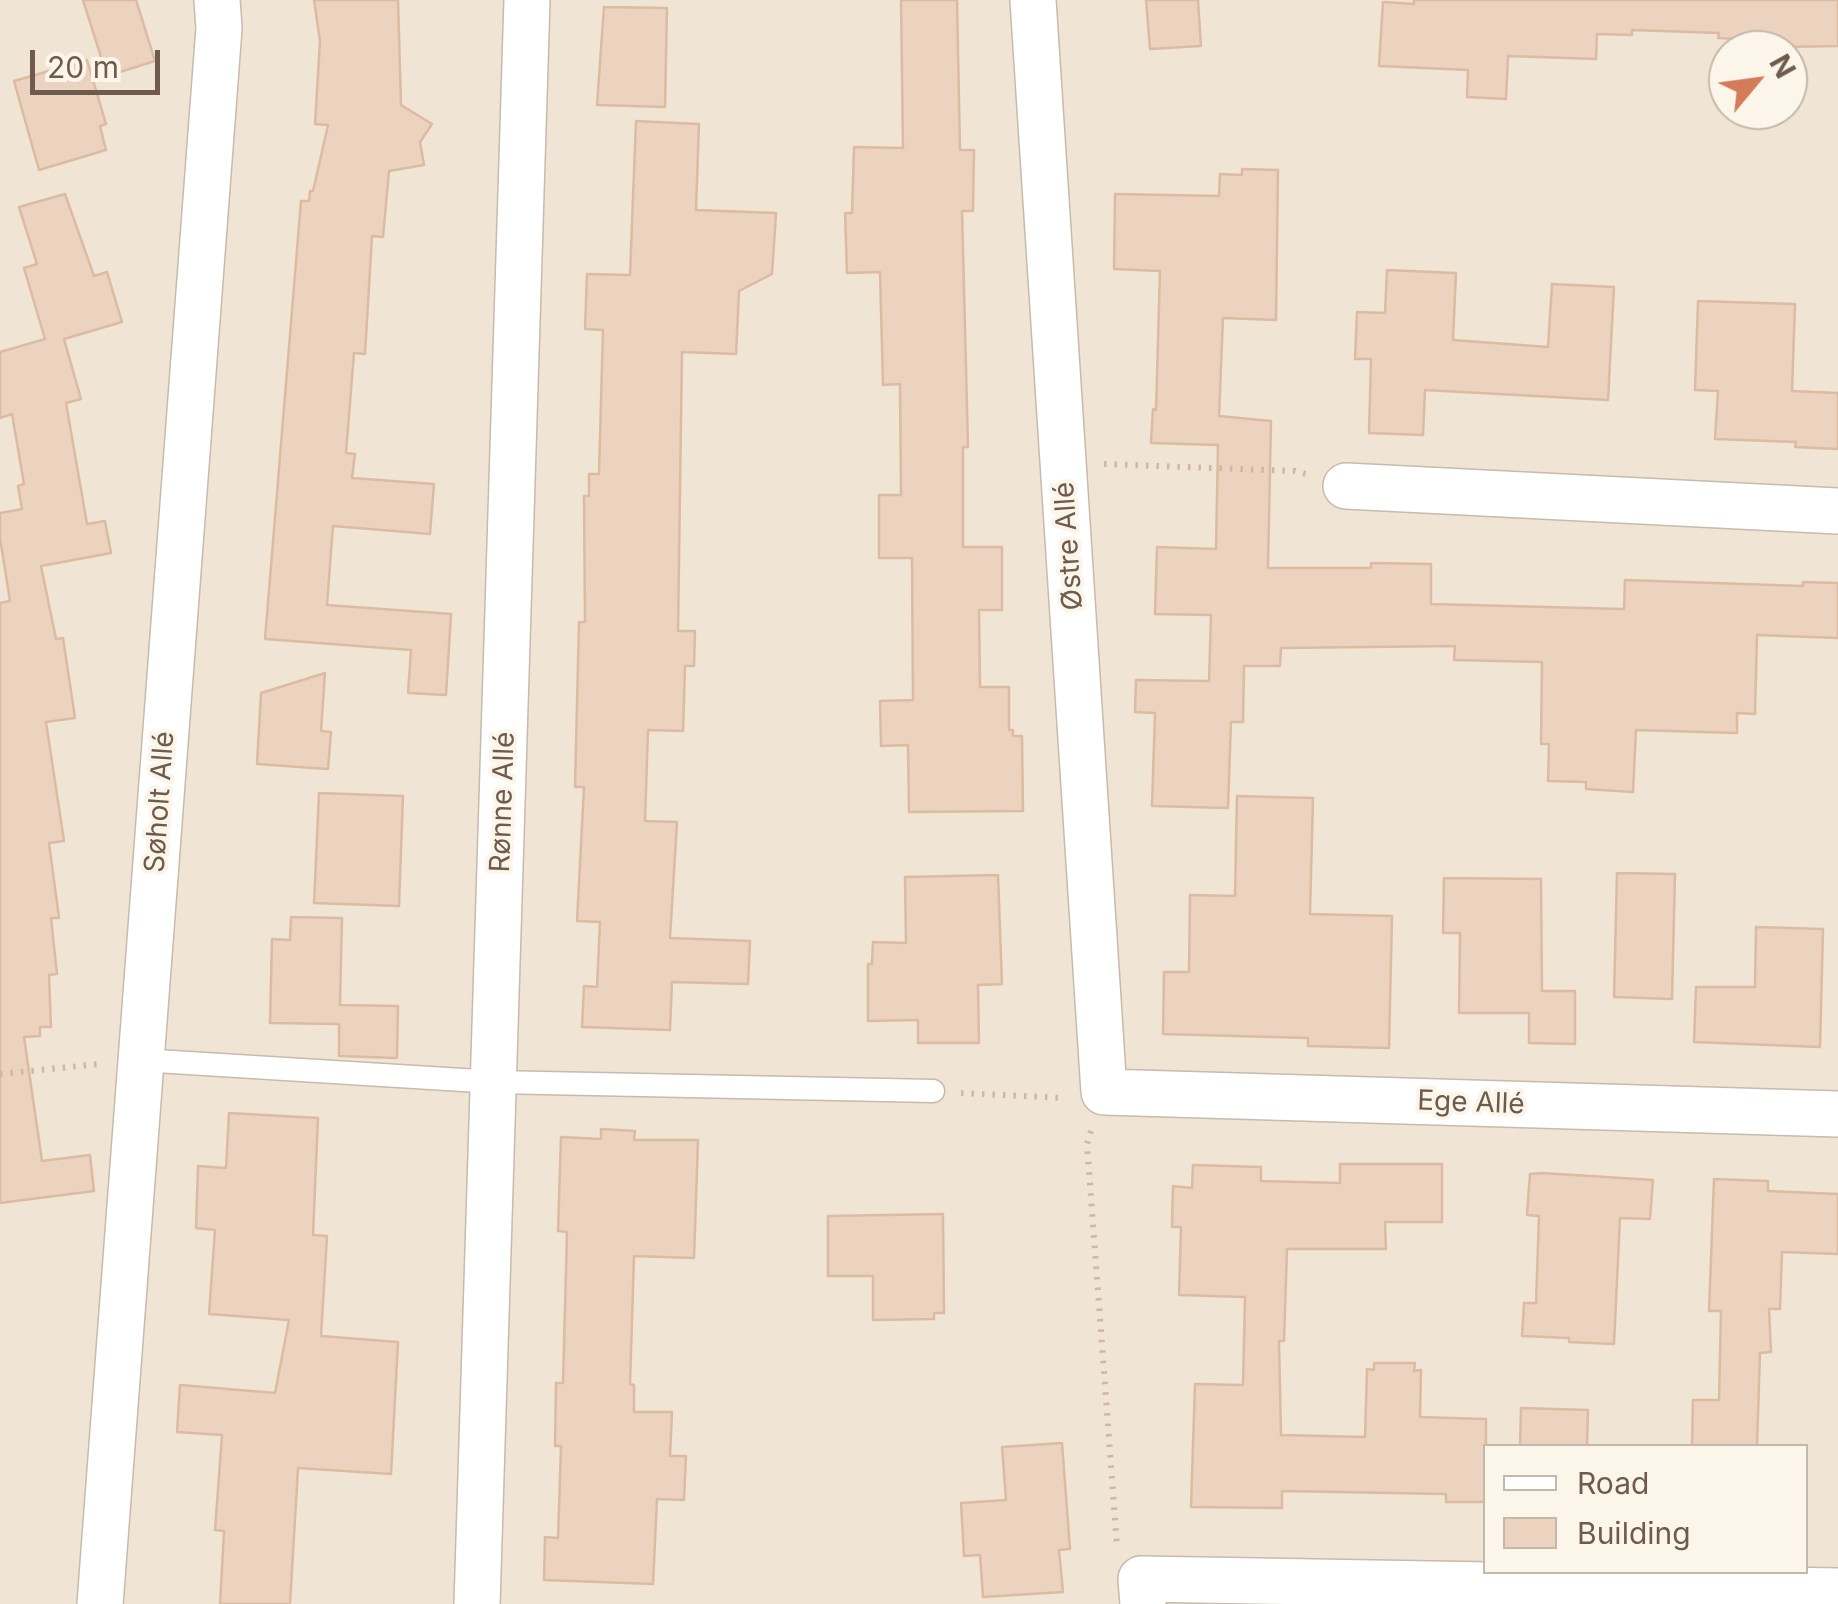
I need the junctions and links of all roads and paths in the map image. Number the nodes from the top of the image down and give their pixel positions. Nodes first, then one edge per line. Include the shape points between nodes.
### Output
1 (217, 0) edge
2 (526, 0) edge
3 (1032, 0) edge
4 (1063, 462) junction
5 (1346, 486) joint
6 (1838, 511) edge
7 (140, 1060) junction
8 (0, 1074) edge
9 (495, 1082) junction
10 (933, 1091) joint
11 (1104, 1092) junction
12 (1838, 1114) edge
13 (1838, 1591) edge
14 (1142, 1592) edge
15 (100, 1604) edge
16 (478, 1604) edge

1 - 7 street, Søholt Allé
2 - 9 street, Rønne Allé
3 - 4 street, Østre Allé
4 - 5 path via 1294,471
4 - 11 street, Østre Allé
5 - 6 street
7 - 8 path
7 - 9 lane
7 - 15 street, Søholt Allé
9 - 10 lane
9 - 16 street, Rønne Allé
10 - 11 path via 1056,1100
11 - 12 street, Ege Allé
11 - 14 path via 1087,1144 1114,1543
13 - 14 street

